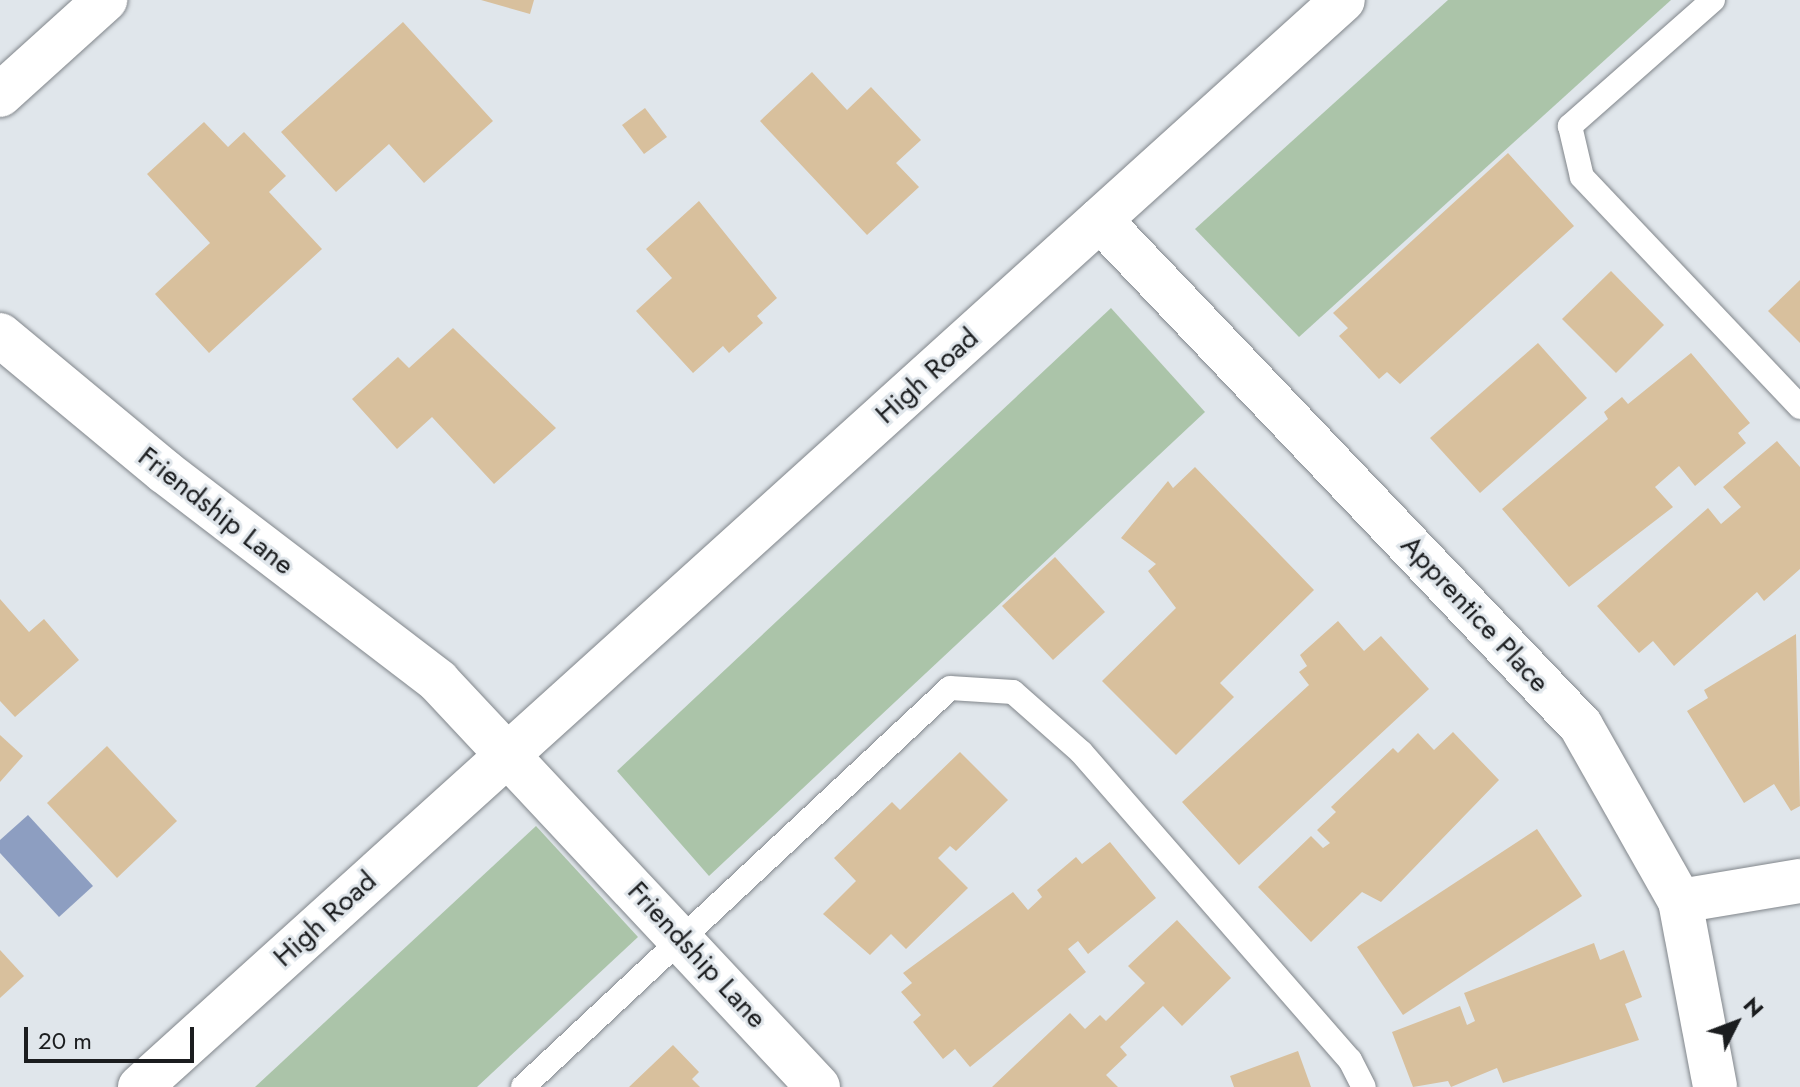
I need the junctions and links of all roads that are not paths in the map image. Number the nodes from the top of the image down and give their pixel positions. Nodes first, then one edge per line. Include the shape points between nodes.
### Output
1 (105, 0) edge
2 (1343, 0) edge
3 (1713, 0) edge
4 (0, 95) edge
5 (1100, 220) junction
6 (0, 335) edge
7 (1800, 407) edge
8 (511, 752) junction
9 (1800, 881) edge
10 (1680, 901) junction
11 (680, 937) junction
12 (140, 1087) edge
13 (523, 1087) edge
14 (818, 1087) edge
15 (1364, 1087) edge
16 (1715, 1087) edge

1 - 4 street
2 - 5 street, High Road
3 - 7 lane via 1570,126 1582,177
5 - 8 street, High Road
5 - 10 street, Apprentice Place via 1581,726
6 - 8 street, Friendship Lane via 165,472 438,681
8 - 11 street, Friendship Lane
8 - 12 street, High Road
9 - 10 street
10 - 16 street, Apprentice Place
11 - 13 lane
11 - 14 street, Friendship Lane
11 - 15 lane via 950,688 1013,692 1081,752 1350,1060

